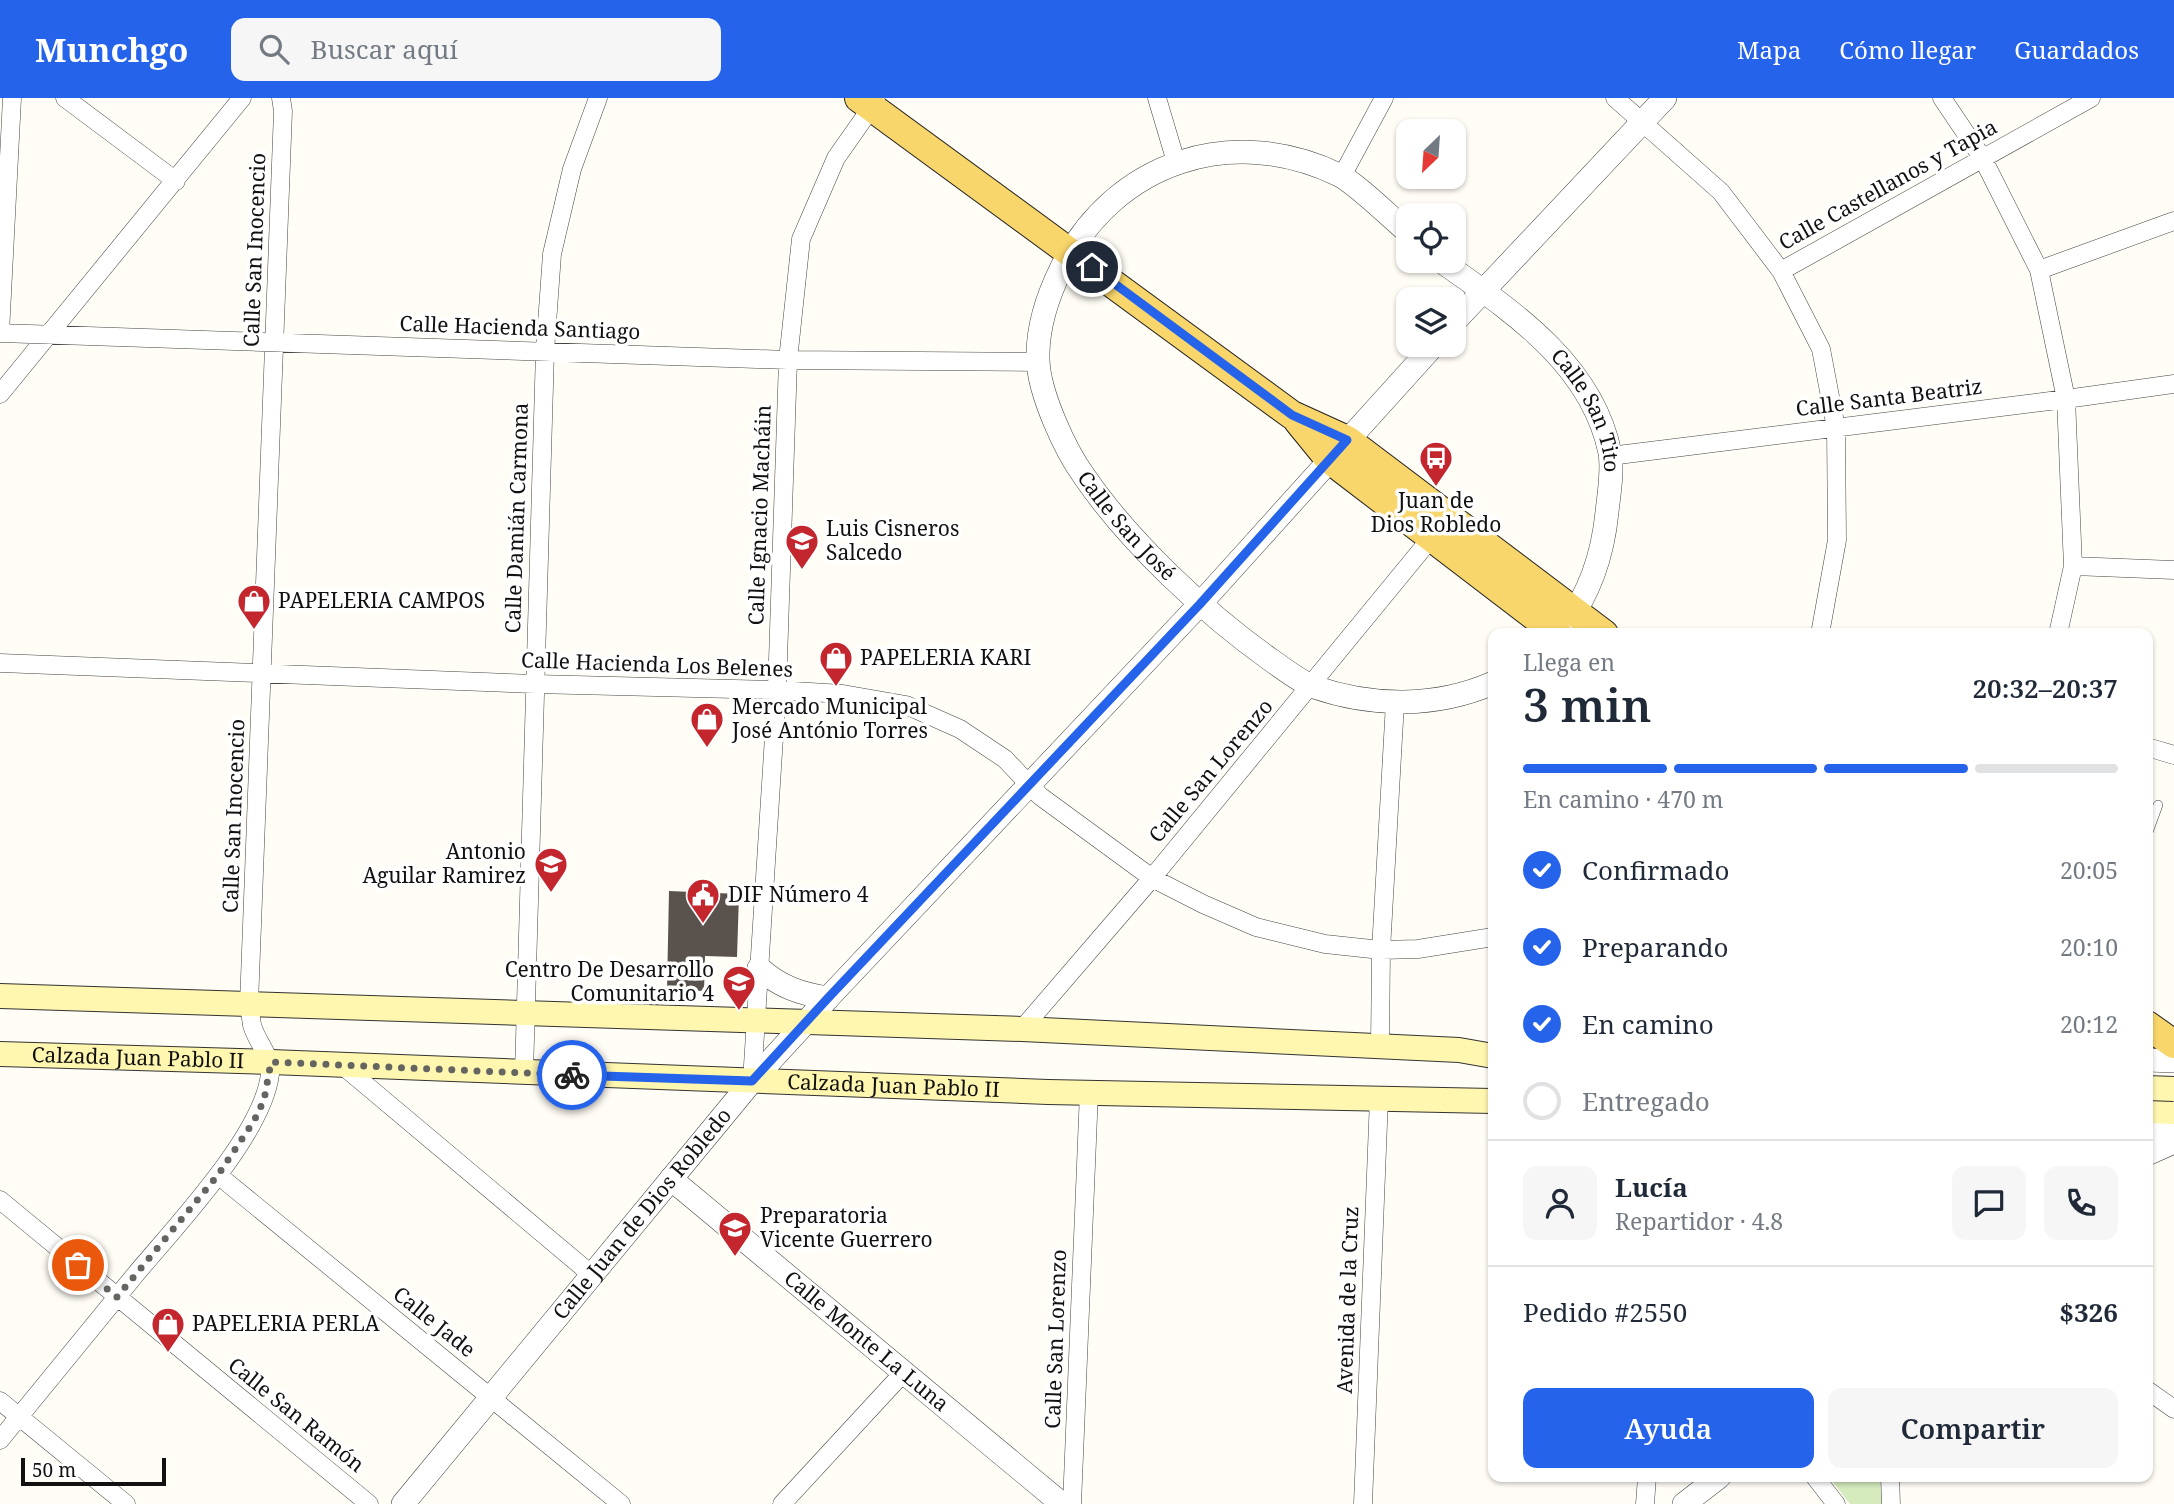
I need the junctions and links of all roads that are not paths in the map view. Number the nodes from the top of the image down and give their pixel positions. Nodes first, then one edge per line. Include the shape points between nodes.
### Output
1 (12, 98) edge
2 (65, 98) edge
3 (242, 98) edge
4 (281, 98) edge
5 (598, 98) edge
6 (1157, 98) edge
7 (1384, 98) edge
8 (1615, 98) edge
9 (1665, 98) edge
10 (1942, 98) edge
11 (2091, 98) edge
12 (869, 101) edge
13 (1642, 122) junction
14 (5, 143) edge
15 (1983, 159) junction
16 (1176, 162) junction
17 (1342, 176) junction
18 (176, 181) junction
19 (2174, 220) edge
20 (1396, 222) edge
21 (1070, 251) junction
22 (2039, 270) junction
23 (1781, 271) junction
24 (1458, 273) edge
25 (1483, 290) junction
26 (1466, 309) edge
27 (0, 333) edge
28 (48, 335) junction
29 (274, 342) junction
30 (545, 351) junction
31 (1423, 357) edge
32 (788, 359) junction
33 (1038, 362) junction
34 (2174, 384) edge
35 (0, 394) edge
36 (2066, 400) junction
37 (1836, 428) junction
38 (1338, 449) junction
39 (1610, 456) junction
40 (1432, 537) junction
41 (2073, 566) junction
42 (2174, 570) edge
43 (1200, 604) junction
44 (1564, 627) edge
45 (1821, 628) edge
46 (2059, 628) edge
47 (0, 663) edge
48 (263, 674) junction
49 (535, 684) junction
50 (1488, 684) edge
51 (1311, 685) junction
52 (776, 690) junction
53 (1395, 703) junction
54 (2153, 749) edge
55 (2174, 755) edge
56 (1029, 784) junction
57 (2158, 805) dead end
58 (2153, 819) edge
59 (1152, 878) junction
60 (1488, 938) edge
61 (1381, 950) junction
62 (759, 968) junction
63 (0, 996) edge
64 (828, 998) junction
65 (249, 1004) junction
66 (526, 1013) junction
67 (756, 1021) junction
68 (805, 1024) junction
69 (1022, 1029) junction
70 (2153, 1029) edge
71 (2174, 1044) edge
72 (1380, 1047) junction
73 (1488, 1049) edge
74 (1460, 1051) junction
75 (0, 1054) edge
76 (1488, 1055) edge
77 (2153, 1060) edge
78 (2174, 1061) edge
79 (271, 1062) junction
80 (342, 1065) junction
81 (524, 1073) junction
82 (752, 1081) junction
83 (2153, 1086) edge
84 (2153, 1089) edge
85 (2174, 1089) edge
86 (1089, 1092) junction
87 (1379, 1098) junction
88 (1488, 1101) edge
89 (2174, 1101) edge
90 (2153, 1111) edge
91 (2174, 1112) edge
92 (2174, 1127) edge
93 (2153, 1129) edge
94 (2174, 1142) edge
95 (2153, 1151) edge
96 (218, 1175) junction
97 (671, 1179) junction
98 (0, 1200) edge
99 (592, 1275) junction
100 (117, 1297) junction
101 (904, 1372) junction
102 (2153, 1393) edge
103 (491, 1398) junction
104 (0, 1401) edge
105 (2170, 1402) edge
106 (19, 1417) junction
107 (0, 1440) edge
108 (1647, 1482) edge
109 (1713, 1482) edge
110 (1819, 1482) edge
111 (1890, 1482) edge
112 (126, 1504) edge
113 (369, 1504) edge
114 (403, 1504) edge
115 (621, 1504) edge
116 (782, 1504) edge
117 (1062, 1504) edge
118 (1072, 1504) edge
119 (1363, 1504) edge
120 (1645, 1504) edge
121 (1684, 1504) edge
122 (1836, 1504) edge
123 (1891, 1504) edge

1 - 14 street
2 - 18 street
3 - 18 street
4 - 29 street, Calle San Inocencio
5 - 30 street, Calle Damián Carmona via 572,169 552,254
6 - 16 street
7 - 17 street
8 - 13 street
9 - 13 street
10 - 15 street
11 - 15 street, Calle Castellanos y Tapia
12 - 21 main road
12 - 32 street, Calle Ignacio Macháin via 836,158 801,239
13 - 23 street via 1721,192
13 - 25 street
14 - 27 street
15 - 22 street
15 - 23 street, Calle Castellanos y Tapia
16 - 17 street via 1209,154 1276,155
16 - 21 street via 1140,179 1115,198
17 - 20 street
18 - 28 street
19 - 22 street
21 - 33 street, Calle San José via 1046,307
21 - 38 main road
22 - 36 street
23 - 37 street via 1821,349
24 - 25 street, Calle San Tito
25 - 26 street
25 - 39 street, Calle San Tito via 1519,317 1577,377 1603,430
27 - 28 street, Calle Hacienda Santiago
28 - 29 street, Calle Hacienda Santiago
28 - 35 street
29 - 30 street, Calle Hacienda Santiago
29 - 48 street, Calle San Inocencio
30 - 32 street, Calle Hacienda Santiago
30 - 49 street, Calle Damián Carmona
31 - 38 street, Calle Juan de Dios Robledo
32 - 33 street, Calle Hacienda Santiago
32 - 52 street, Calle Ignacio Macháin
33 - 43 street, Calle San José via 1051,413 1083,476 1140,544
34 - 36 street, Calle Santa Beatriz
36 - 37 street, Calle Santa Beatriz
36 - 41 street
37 - 39 street, Calle Santa Beatriz
37 - 45 street via 1837,540
38 - 40 main road
38 - 43 street, Calle Juan de Dios Robledo
38 - 44 main road
39 - 44 street, Calle San Tito via 1605,535 1592,579
40 - 44 main road
40 - 51 street, Calle San Lorenzo
41 - 42 street
41 - 46 street
43 - 51 street, Calle San José
43 - 56 street, Calle Juan de Dios Robledo
47 - 48 street, Calle Hacienda Los Belenes
48 - 49 street, Calle Hacienda Los Belenes
48 - 65 street, Calle San Inocencio
49 - 52 street, Calle Hacienda Los Belenes
49 - 66 street, Calle Damián Carmona
50 - 53 street, Calle San José via 1428,701
51 - 53 street, Calle San José
51 - 59 street, Calle San Lorenzo
52 - 56 street, Calle Hacienda Los Belenes via 843,694 906,705 960,729 1005,759
52 - 62 street, Calle Ignacio Macháin
53 - 61 street
54 - 55 street
56 - 59 street, Calle Hacienda Los Belenes
56 - 64 street, Calle Juan de Dios Robledo
57 - 58 lane
59 - 61 street, Calle Hacienda Los Belenes via 1256,927 1325,944
59 - 69 street, Calle San Lorenzo
60 - 61 street, Calle Hacienda Los Belenes
61 - 72 street
62 - 64 street via 790,989
62 - 67 street, Calle Ignacio Macháin
63 - 65 main road
64 - 68 street, Calle Juan de Dios Robledo
65 - 66 main road
65 - 79 street, Calle San Inocencio via 252,1025
66 - 67 main road
66 - 81 street, Calle Damián Carmona
67 - 68 main road
67 - 82 street, Calle Ignacio Macháin
68 - 69 main road
68 - 82 street, Calle Juan de Dios Robledo
69 - 72 main road
70 - 71 main road
72 - 74 main road
73 - 74 street
74 - 76 main road
75 - 79 main road, Calzada Juan Pablo II
77 - 78 street
79 - 80 main road, Calzada Juan Pablo II
79 - 96 street via 259,1110
80 - 81 main road, Calzada Juan Pablo II
80 - 99 street
81 - 82 main road, Calzada Juan Pablo II
82 - 86 main road, Calzada Juan Pablo II
82 - 97 street, Calle Juan de Dios Robledo
83 - 85 main road, bridge
84 - 89 main road
86 - 87 main road, Calzada Juan Pablo II
86 - 118 street, Calle San Lorenzo
87 - 88 main road, Calzada Juan Pablo II
87 - 119 street, Avenida de la Cruz
90 - 91 main road
92 - 93 street
94 - 95 street
96 - 100 street
96 - 103 street, Calle Jade
97 - 99 street, Calle Juan de Dios Robledo
97 - 101 street, Calle Monte La Luna
98 - 100 street, Calle San Ramón
99 - 103 street, Calle Juan de Dios Robledo
100 - 106 street
100 - 113 street, Calle San Ramón
101 - 116 street
101 - 117 street, Calle Monte La Luna
102 - 105 street
103 - 114 street, Calle Juan de Dios Robledo
103 - 115 street, Calle Jade
104 - 106 street
106 - 107 street
106 - 112 street
108 - 120 street
109 - 121 street
110 - 122 street
111 - 123 street

